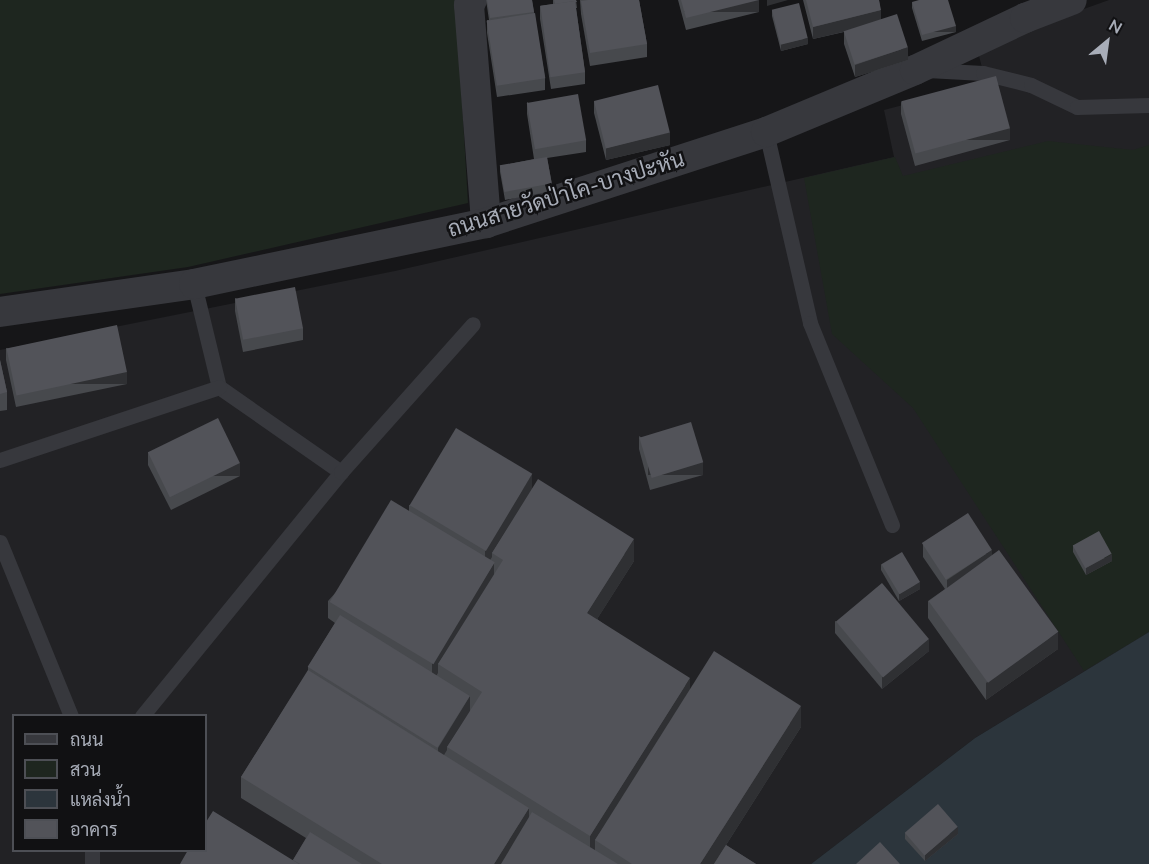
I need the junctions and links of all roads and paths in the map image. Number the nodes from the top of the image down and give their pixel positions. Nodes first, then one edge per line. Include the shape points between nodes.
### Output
1 (472, 0) edge
2 (1072, 0) edge
3 (1023, 9) edge
4 (915, 70) junction
5 (1149, 105) edge
6 (766, 132) junction
7 (486, 223) junction
8 (194, 284) junction
9 (0, 312) edge
10 (473, 324) dead end
11 (219, 387) junction
12 (0, 460) edge
13 (341, 472) junction
14 (892, 525) dead end
15 (0, 542) edge
16 (70, 714) edge
17 (144, 714) edge

1 - 7 street
2 - 3 street, ถนนสายวัดป่าโค-บางปะหัน
3 - 4 street, ถนนสายวัดป่าโค-บางปะหัน via 972,43
4 - 5 lane via 982,73 1031,85 1077,107
4 - 6 street, ถนนสายวัดป่าโค-บางปะหัน
6 - 7 street, ถนนสายวัดป่าโค-บางปะหัน
6 - 14 lane via 810,324
7 - 8 street, ถนนสายวัดป่าโค-บางปะหัน
8 - 9 street, ถนนสายวัดป่าโค-บางปะหัน
8 - 11 lane
10 - 13 lane
11 - 12 lane
11 - 13 lane
13 - 17 lane
15 - 16 lane

